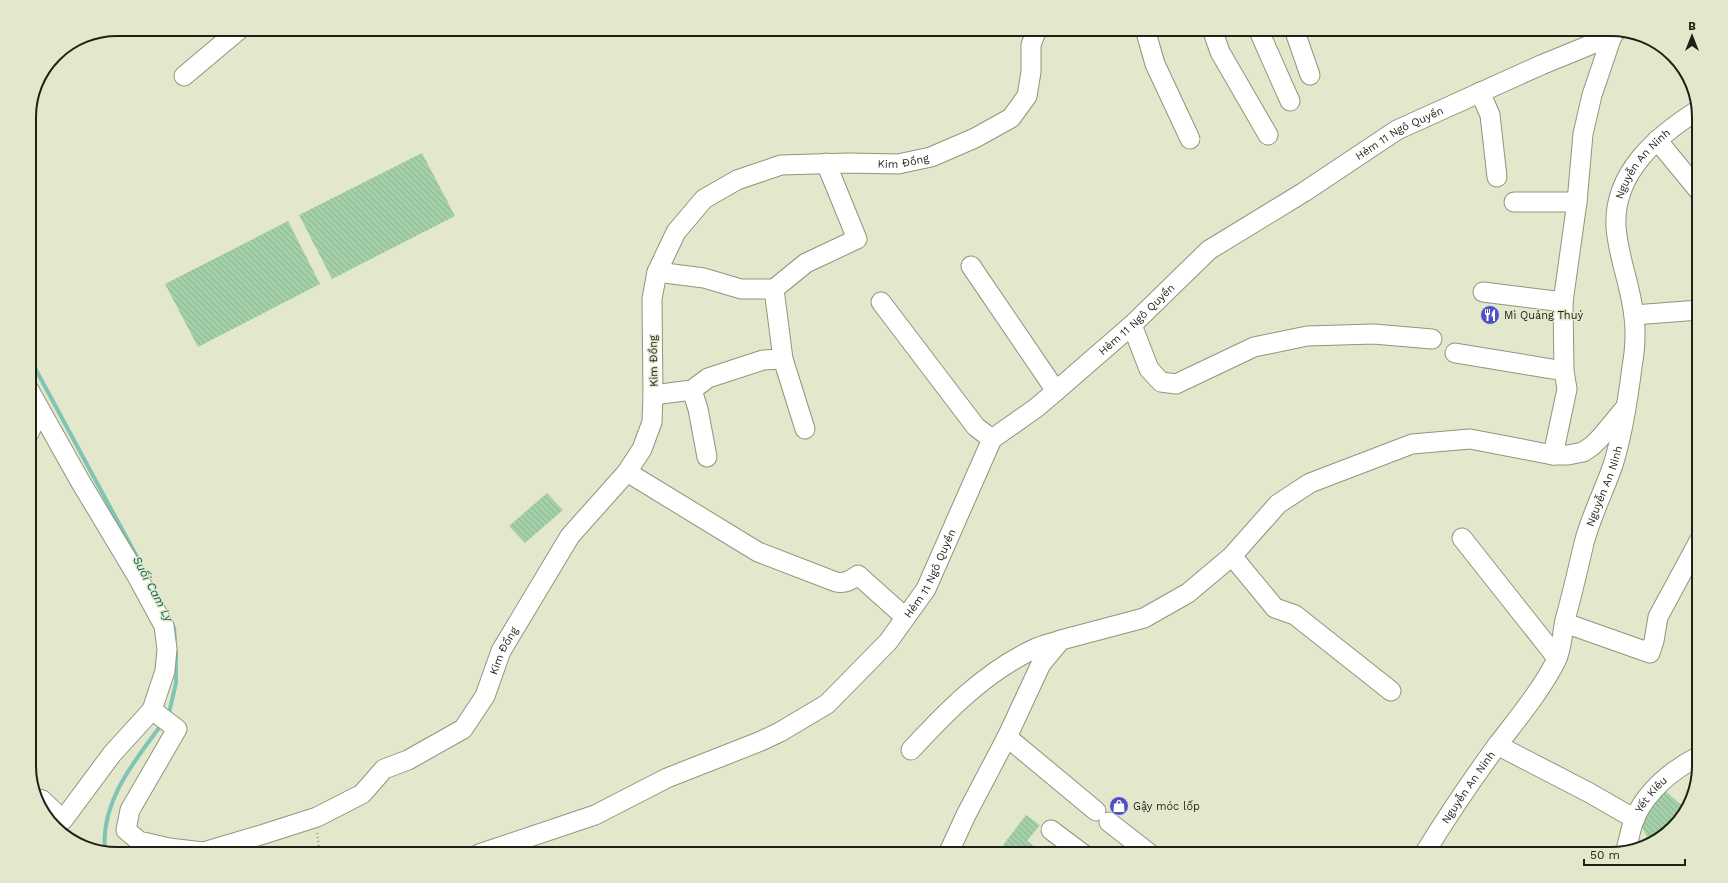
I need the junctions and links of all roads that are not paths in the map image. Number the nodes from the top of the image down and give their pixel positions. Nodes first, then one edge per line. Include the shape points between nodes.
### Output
1 (232, 36) edge
2 (1034, 36) edge
3 (1147, 36) edge
4 (1214, 36) edge
5 (1261, 36) edge
6 (1296, 36) edge
7 (1607, 36) edge
8 (1613, 36) edge
9 (1310, 75) dead end
10 (184, 76) dead end
11 (1480, 92) junction
12 (1290, 101) dead end
13 (1692, 114) edge
14 (1268, 135) dead end
15 (1190, 139) dead end
16 (1657, 140) junction
17 (826, 163) junction
18 (1497, 177) dead end
19 (1692, 182) edge
20 (1514, 202) dead end
21 (1577, 202) junction
22 (971, 266) dead end
23 (657, 272) junction
24 (774, 289) junction
25 (1483, 292) dead end
26 (881, 302) dead end
27 (1563, 302) junction
28 (1692, 311) edge
29 (1634, 315) junction
30 (1132, 325) junction
31 (1432, 339) dead end
32 (1455, 353) dead end
33 (783, 359) junction
34 (1564, 371) junction
35 (692, 390) junction
36 (1056, 391) junction
37 (653, 395) junction
38 (36, 403) edge
39 (1625, 408) junction
40 (40, 410) junction
41 (36, 418) edge
42 (805, 429) dead end
43 (992, 439) junction
44 (1553, 455) junction
45 (707, 457) dead end
46 (627, 472) junction
47 (1462, 538) dead end
48 (1692, 554) edge
49 (1232, 556) junction
50 (905, 617) junction
51 (1565, 623) junction
52 (1061, 640) junction
53 (1557, 658) junction
54 (1391, 691) dead end
55 (152, 710) junction
56 (1007, 737) junction
57 (1497, 746) junction
58 (911, 750) dead end
59 (1692, 760) edge
60 (44, 802) edge
61 (1635, 819) junction
62 (1051, 830) dead end
63 (1628, 845) edge
64 (165, 847) edge
65 (220, 847) edge
66 (499, 847) edge
67 (951, 847) edge
68 (1074, 847) edge
69 (1141, 847) edge
70 (1428, 847) edge

1 - 10 street
2 - 17 street, Kim Đồng via 1031,45 1031,72 1027,96 1011,118 975,138 931,157 898,164
3 - 15 street via 1155,64
4 - 14 street via 1220,52
5 - 12 street
6 - 9 street
7 - 11 street, Hẻm 11 Ngô Quyền
8 - 21 street, Hẻm 11 Ngô Quyền via 1592,95 1583,134
11 - 18 street via 1490,115
11 - 30 street, Hẻm 11 Ngô Quyền via 1397,130 1304,192 1209,250
13 - 16 street, Nguyễn An Ninh
16 - 19 street
16 - 29 street, Nguyễn An Ninh via 1634,166 1626,179 1618,202 1616,226 1619,249
17 - 23 street, Kim Đồng via 781,166 737,180 704,199 676,232
17 - 24 street via 857,239 806,263
20 - 21 street
21 - 27 street, Hẻm 11 Ngô Quyền
22 - 36 street
23 - 24 street via 704,278 741,290
23 - 37 street, Kim Đồng via 652,299
24 - 33 street
25 - 27 street
26 - 43 street via 976,427
27 - 34 street, Hẻm 11 Ngô Quyền
28 - 29 street
29 - 39 street, Nguyễn An Ninh via 1633,366
30 - 31 street via 1149,369 1162,382 1176,384 1254,347 1307,336 1374,334
30 - 36 street, Hẻm 11 Ngô Quyền
32 - 34 street
33 - 35 street via 763,360 708,378
33 - 42 street
34 - 44 street, Hẻm 11 Ngô Quyền via 1567,389
35 - 37 street
35 - 45 street
36 - 43 street, Hẻm 11 Ngô Quyền
37 - 46 street, Kim Đồng via 652,422 642,449
38 - 40 street
39 - 44 street via 1592,446 1583,452
39 - 51 street, Nguyễn An Ninh via 1618,448 1585,540
40 - 41 street
40 - 55 street via 164,626 167,649 165,671
43 - 50 street, Hẻm 11 Ngô Quyền via 926,589
44 - 49 street via 1470,439 1412,444 1310,483 1278,504
46 - 50 street via 758,552 836,582 848,582 858,575
46 - 65 street, Kim Đồng via 570,536 501,651 485,696 463,729 408,760 384,769 362,794 317,817
47 - 53 street
48 - 51 street via 1658,617 1650,653
49 - 52 street via 1188,593 1144,618
49 - 54 street via 1275,608 1295,615
50 - 66 street, Hẻm 11 Ngô Quyền via 888,642 826,704 780,732 667,778 595,815
51 - 53 street, Nguyễn An Ninh
52 - 56 street via 1041,664
52 - 58 street via 1036,648 1009,662 948,710
53 - 57 street, Nguyễn An Ninh via 1524,713
55 - 60 street via 112,754 63,820
55 - 64 street, Kim Đồng via 177,729 130,810 126,830 139,841
56 - 67 street
56 - 69 street
57 - 61 street
57 - 70 street, Nguyễn An Ninh via 1453,807
59 - 61 street, Yết Kiêu via 1660,781
61 - 63 street, Yết Kiêu
62 - 68 street

